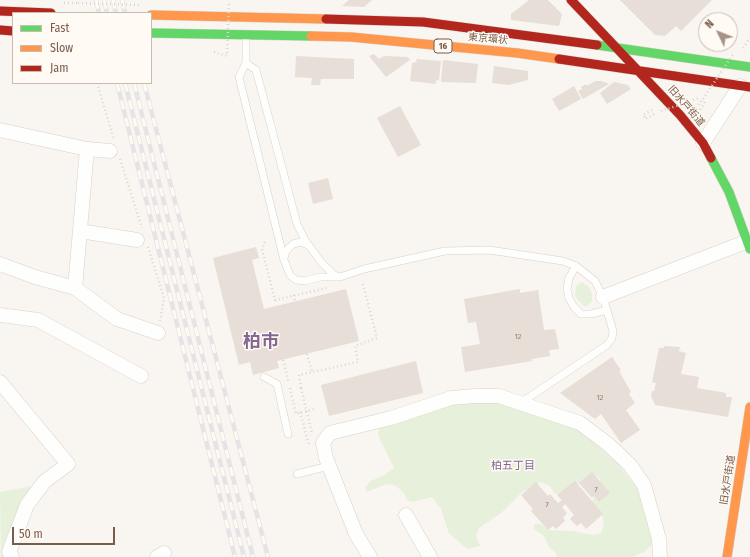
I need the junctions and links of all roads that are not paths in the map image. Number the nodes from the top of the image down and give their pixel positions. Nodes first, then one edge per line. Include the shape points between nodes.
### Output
1 (571, 0) edge
2 (0, 11) edge
3 (26, 12) edge
4 (152, 15) edge
5 (246, 25) junction
6 (0, 30) edge
7 (12, 31) edge
8 (152, 33) edge
9 (618, 48) junction
10 (246, 63) junction
11 (750, 69) edge
12 (639, 70) junction
13 (745, 86) edge
14 (0, 130) edge
15 (703, 143) junction
16 (87, 149) junction
17 (115, 150) road end
18 (80, 231) junction
19 (143, 239) road end
20 (749, 245) edge
21 (312, 249) junction
22 (284, 260) junction
23 (321, 262) junction
24 (0, 264) edge
25 (576, 266) junction
26 (340, 277) junction
27 (314, 278) junction
28 (75, 288) junction
29 (605, 304) junction
30 (0, 315) edge
31 (158, 333) road end
32 (140, 376) dead end
33 (264, 377) dead end
34 (0, 382) edge
35 (519, 404) junction
36 (750, 407) edge
37 (288, 434) dead end
38 (329, 466) junction
39 (296, 474) dead end
40 (406, 515) dead end
41 (12, 557) edge
42 (370, 557) edge
43 (430, 557) edge
44 (660, 557) edge
45 (727, 557) edge

1 - 9 main road, 旧水戸街道
2 - 3 main road
4 - 5 main road, 東京環状 / 16
5 - 8 main road, 東京環状 / 16
5 - 9 main road, 東京環状 / 16 via 423,22
5 - 10 lane
5 - 12 main road, 東京環状 / 16 via 517,53
6 - 7 main road
9 - 11 main road, 東京環状 / 16
9 - 12 main road, 旧水戸街道
10 - 21 lane via 256,70 297,224
10 - 22 lane via 239,77
11 - 13 main road
12 - 13 main road, 東京環状 / 16
12 - 15 main road, 旧水戸街道
13 - 15 street
14 - 16 street
15 - 20 main road, 旧水戸街道 via 729,192
16 - 17 street
16 - 18 street
18 - 19 street
18 - 28 street
20 - 29 street
21 - 22 lane via 301,242 293,244 285,254
21 - 23 lane
22 - 27 lane via 290,275 296,280
23 - 26 lane via 334,275
23 - 27 lane
24 - 28 street
25 - 26 lane via 563,261 489,250 460,250 424,255
25 - 29 lane via 595,281
25 - 29 lane via 569,278 567,289 574,308 582,314 592,314
26 - 27 lane
28 - 31 street via 117,319
29 - 35 lane via 613,331 607,345
30 - 32 street via 38,320
33 - 37 lane via 277,384
34 - 41 street via 68,464 44,482 27,505 9,552
35 - 38 street via 499,396 451,398 391,418 330,434 323,443
35 - 44 street via 580,423 630,465 644,485 659,539
36 - 45 main road, 旧水戸街道
38 - 39 lane
38 - 42 street via 356,534
40 - 43 street

